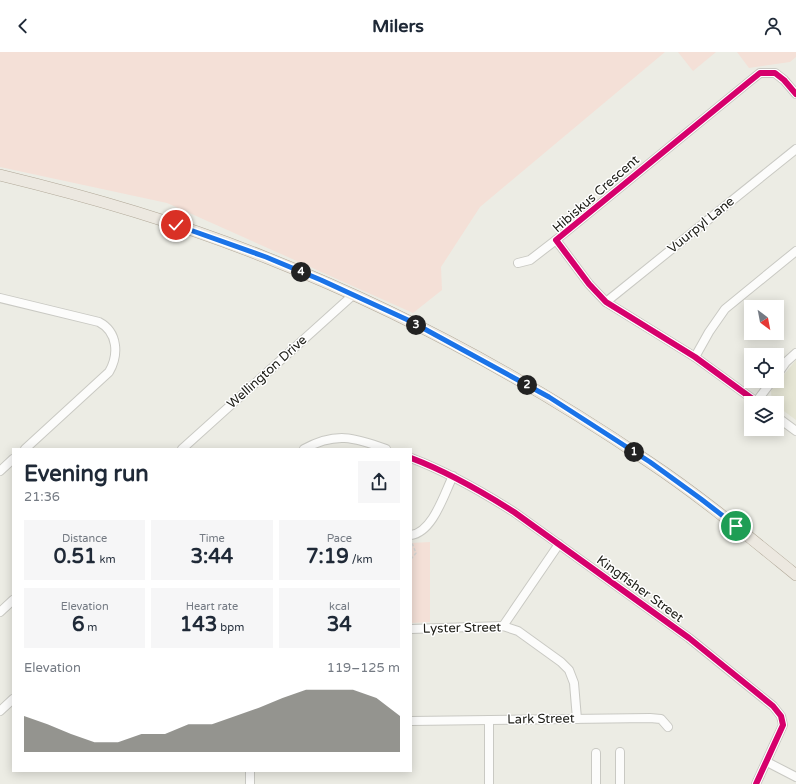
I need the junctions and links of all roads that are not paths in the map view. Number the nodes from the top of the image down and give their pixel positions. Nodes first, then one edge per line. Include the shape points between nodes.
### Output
1 (796, 94) edge
2 (796, 149) edge
3 (0, 176) edge
4 (556, 240) junction
5 (796, 251) edge
6 (518, 263) dead end
7 (353, 295) junction
8 (0, 298) edge
9 (606, 302) junction
10 (796, 353) edge
11 (695, 357) junction
12 (784, 365) edge
13 (749, 396) edge
14 (784, 422) edge
15 (796, 431) edge
16 (26, 448) edge
17 (183, 448) edge
18 (306, 448) edge
19 (383, 448) edge
20 (412, 458) edge
21 (12, 460) edge
22 (0, 471) edge
23 (453, 476) junction
24 (412, 539) edge
25 (559, 544) junction
26 (796, 575) edge
27 (12, 601) edge
28 (0, 612) edge
29 (503, 626) junction
30 (412, 629) edge
31 (12, 700) edge
32 (0, 711) edge
33 (577, 719) junction
34 (489, 720) junction
35 (412, 721) edge
36 (668, 728) dead end
37 (620, 752) dead end
38 (596, 753) dead end
39 (767, 762) junction
40 (250, 772) edge
41 (796, 777) edge
42 (250, 784) edge
43 (489, 784) edge
44 (596, 784) edge
45 (620, 784) edge
46 (756, 784) edge

1 - 4 street, Hibiskus Crescent via 775,73 760,74
2 - 9 street, Vuurpyl Lane
3 - 7 main road via 94,200 176,225 266,257
4 - 6 street, Hibiskus Crescent via 530,260
4 - 9 street, Hibiskus Crescent
5 - 11 street via 725,310
7 - 17 street, Wellington Drive
7 - 26 main road via 410,321 549,397 650,462
8 - 16 street via 99,322 109,330 115,343 115,360 110,372
9 - 11 street, Hibiskus Crescent
10 - 12 street
11 - 13 street, Hibiskus Crescent
14 - 15 street
18 - 19 street via 324,440 346,438
20 - 23 street, Kingfisher Street
21 - 22 street
23 - 24 street via 431,521
23 - 25 street, Kingfisher Street via 514,512
25 - 29 street
25 - 39 street, Kingfisher Street via 689,638 773,706 781,716 783,725
27 - 28 street
29 - 30 street, Lyster Street
29 - 33 street, Lyster Street via 518,631 569,670 574,683
31 - 32 street
33 - 34 street, Lark Street
33 - 36 street, Lark Street via 656,718 661,719
34 - 35 street, Lark Street
34 - 43 street
37 - 45 street
38 - 44 street
39 - 41 street
39 - 46 street, Kingfisher Street
40 - 42 street

